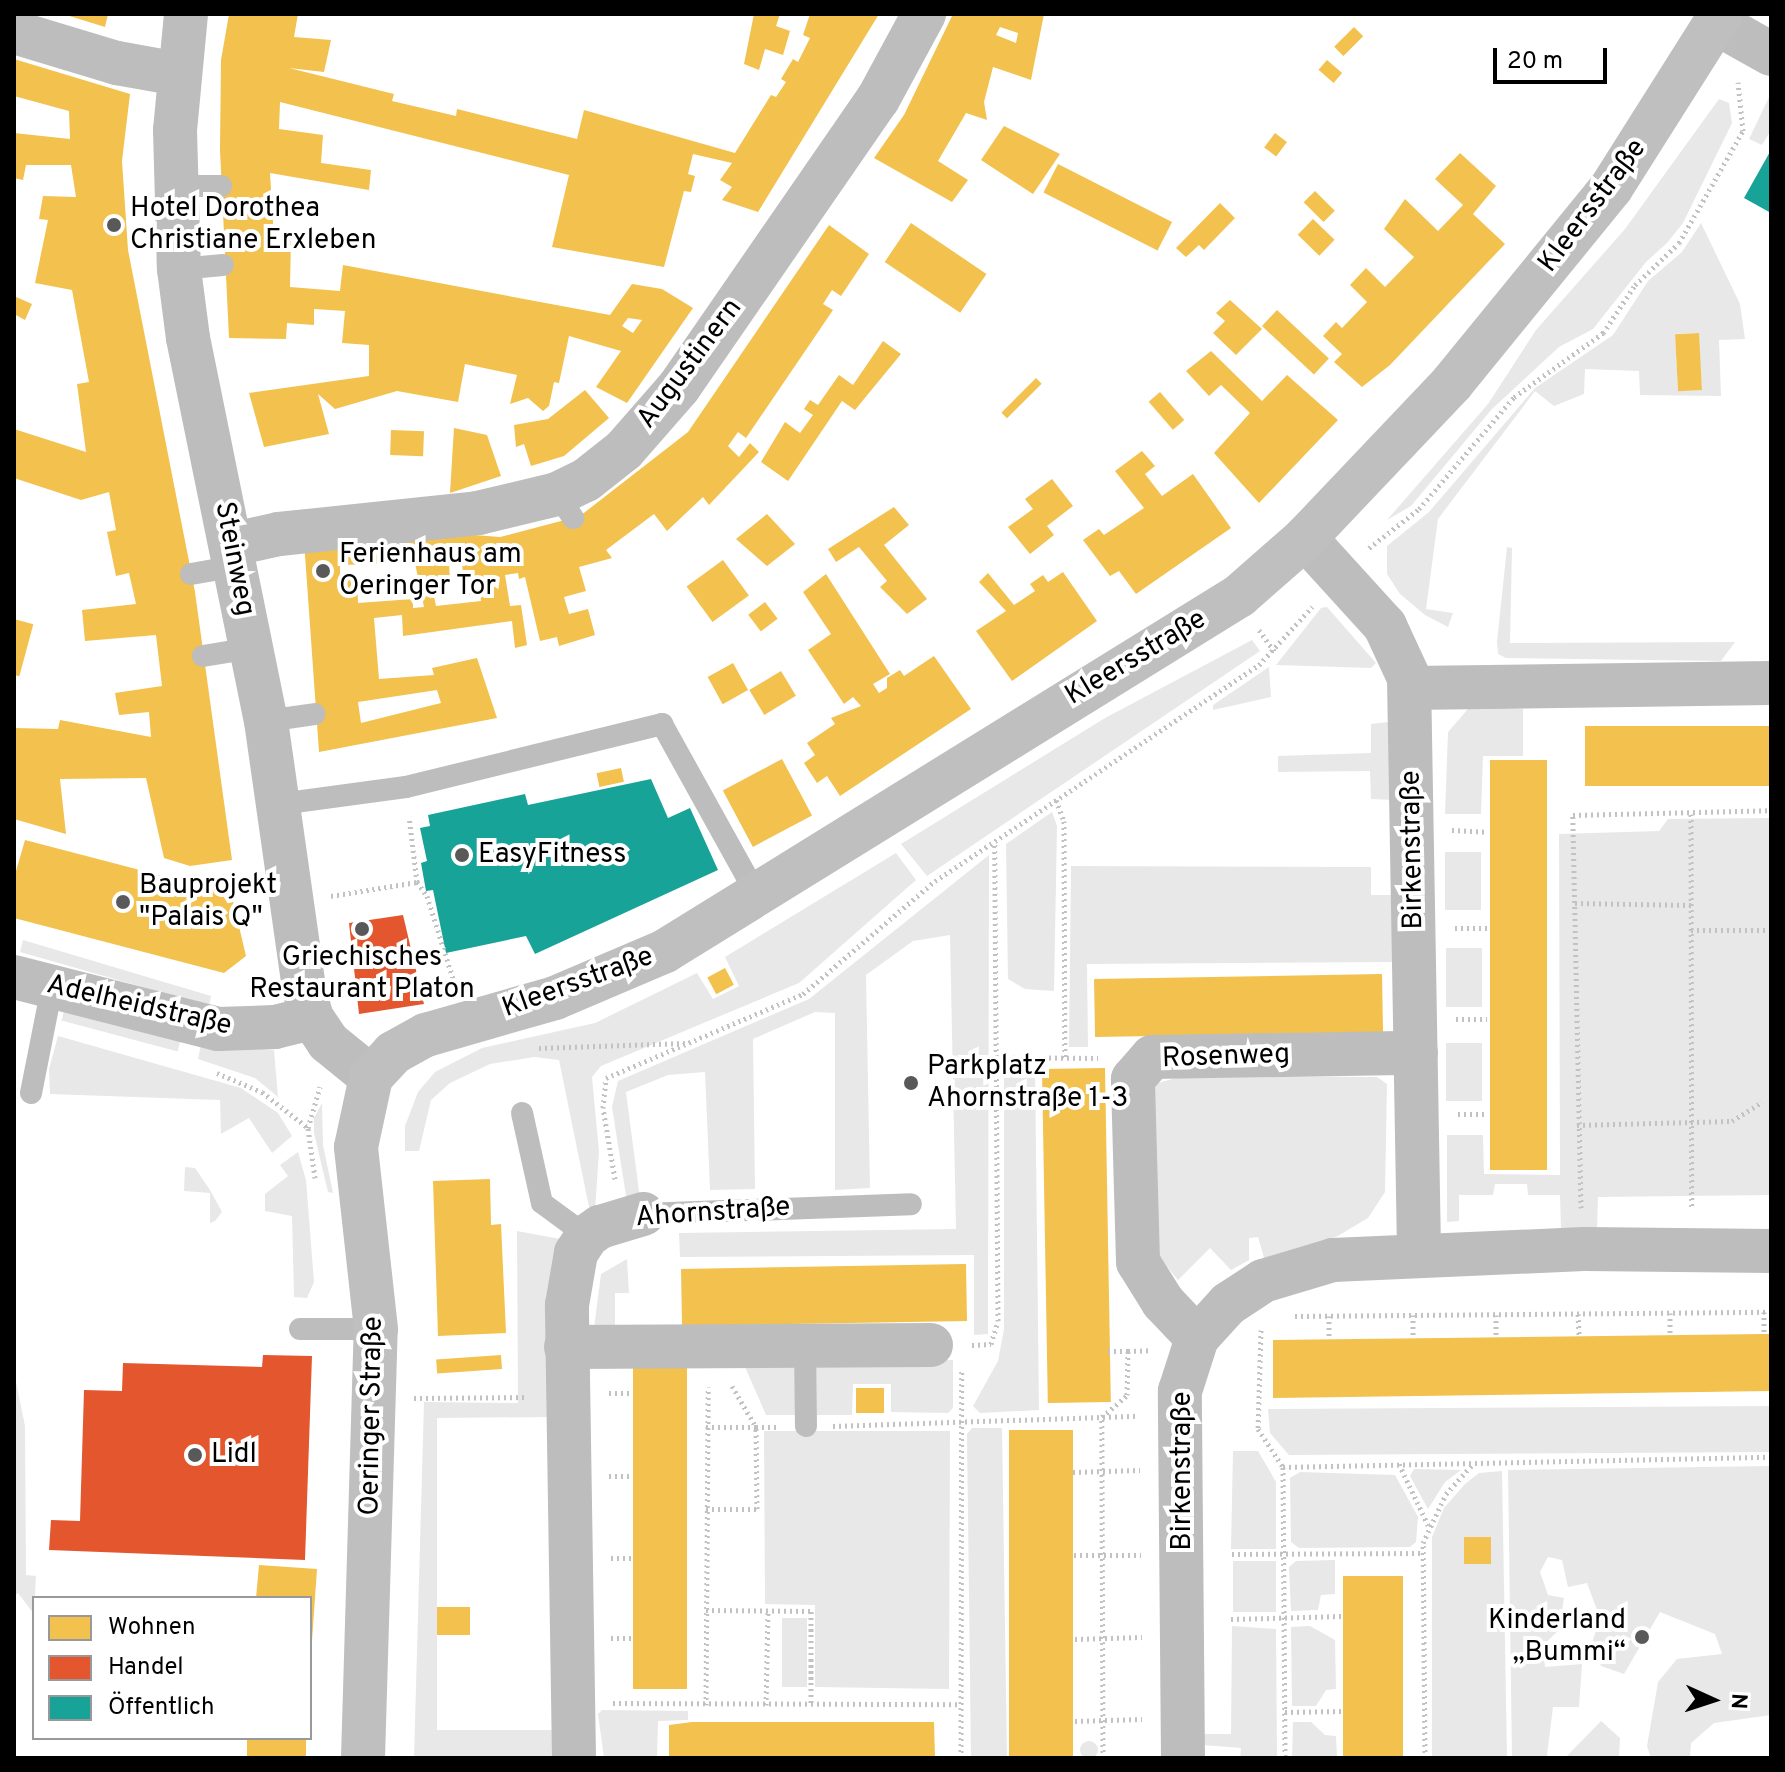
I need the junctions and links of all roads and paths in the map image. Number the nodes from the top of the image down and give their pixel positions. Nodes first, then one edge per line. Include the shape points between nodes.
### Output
1 (186, 14) edge
2 (924, 14) edge
3 (1718, 19) edge
4 (14, 32) edge
5 (1771, 54) edge
6 (179, 74) junction
7 (175, 186) junction
8 (221, 186) dead end
9 (223, 265) dead end
10 (179, 269) junction
11 (1305, 538) junction
12 (235, 555) junction
13 (191, 574) dead end
14 (252, 648) junction
15 (203, 656) dead end
16 (1771, 683) edge
17 (1410, 688) junction
18 (315, 714) dead end
19 (266, 721) junction
20 (406, 787) junction
21 (1056, 800) dead end
22 (280, 804) junction
23 (1771, 810) edge
24 (1691, 814) junction
25 (1476, 831) dead end
26 (1486, 832) dead end
27 (995, 841) dead end
28 (417, 882) junction
29 (758, 897) junction
30 (288, 902) junction
31 (1575, 903) junction
32 (1692, 905) junction
33 (1477, 928) dead end
34 (1487, 928) dead end
35 (1691, 930) junction
36 (1771, 930) edge
37 (33, 982) edge
38 (312, 1018) junction
39 (1476, 1019) dead end
40 (1487, 1019) dead end
41 (469, 1021) junction
42 (690, 1042) dead end
43 (527, 1049) dead end
44 (1416, 1053) junction
45 (995, 1057) junction
46 (1152, 1057) junction
47 (1065, 1058) junction
48 (208, 1070) dead end
49 (371, 1077) junction
50 (31, 1093) dead end
51 (1763, 1102) dead end
52 (522, 1113) dead end
53 (1477, 1114) dead end
54 (1487, 1114) dead end
55 (1577, 1125) junction
56 (1692, 1125) junction
57 (308, 1128) dead end
58 (911, 1204) dead end
59 (643, 1214) joint
60 (587, 1236) junction
61 (1584, 1249) junction
62 (1691, 1250) junction
63 (1771, 1251) edge
64 (1419, 1253) junction
65 (1263, 1281) junction
66 (1767, 1312) edge
67 (1670, 1313) junction
68 (1578, 1314) junction
69 (1413, 1315) junction
70 (1496, 1315) junction
71 (1289, 1316) dead end
72 (1329, 1316) junction
73 (300, 1329) dead end
74 (376, 1329) junction
75 (1191, 1331) junction
76 (1764, 1334) dead end
77 (1670, 1335) dead end
78 (1579, 1336) dead end
79 (1496, 1337) dead end
80 (1413, 1338) dead end
81 (1329, 1339) dead end
82 (947, 1345) junction
83 (805, 1346) junction
84 (566, 1347) junction
85 (709, 1347) junction
86 (1108, 1351) dead end
87 (1128, 1351) junction
88 (632, 1393) dead end
89 (588, 1395) junction
90 (414, 1398) dead end
91 (1180, 1414) junction
92 (1102, 1417) junction
93 (960, 1424) junction
94 (806, 1426) junction
95 (706, 1427) junction
96 (756, 1427) junction
97 (1771, 1457) edge
98 (1474, 1463) junction
99 (1399, 1464) junction
100 (1283, 1467) junction
101 (1181, 1468) junction
102 (1102, 1471) junction
103 (1073, 1472) dead end
104 (608, 1476) dead end
105 (632, 1476) dead end
106 (706, 1509) junction
107 (1428, 1525) junction
108 (1422, 1553) junction
109 (1182, 1554) junction
110 (1232, 1554) dead end
111 (1283, 1554) junction
112 (1074, 1555) dead end
113 (1102, 1555) junction
114 (610, 1558) dead end
115 (632, 1558) dead end
116 (706, 1610) junction
117 (768, 1611) junction
118 (1342, 1616) dead end
119 (1284, 1618) junction
120 (1231, 1619) dead end
121 (1183, 1636) junction
122 (609, 1638) dead end
123 (633, 1638) dead end
124 (1103, 1638) junction
125 (1075, 1639) dead end
126 (576, 1702) junction
127 (961, 1704) junction
128 (706, 1705) junction
129 (766, 1705) junction
130 (811, 1705) junction
131 (1343, 1711) dead end
132 (1285, 1712) junction
133 (1103, 1720) junction
134 (1075, 1721) dead end
135 (1184, 1738) edge
136 (363, 1758) edge
137 (574, 1758) edge
138 (961, 1758) edge
139 (1103, 1758) edge
140 (1285, 1758) edge
141 (1425, 1758) edge

1 - 6 street, Steinweg
2 - 12 street, Augustinern via 878,99 679,387 565,506 279,534
3 - 5 street
3 - 11 main road, Kleersstraße via 1611,188 1452,383
4 - 6 street via 117,63
6 - 7 street, Steinweg
7 - 8 lane
7 - 10 street, Steinweg
9 - 10 lane
10 - 12 street, Steinweg via 188,338
11 - 17 street, Birkenstraße via 1391,635
11 - 29 main road, Kleersstraße via 1239,596
12 - 13 lane
12 - 14 street, Steinweg
14 - 15 lane
14 - 19 street, Steinweg
16 - 17 street
17 - 44 street, Birkenstraße
18 - 19 lane
19 - 22 street, Steinweg
20 - 22 lane
20 - 28 path
20 - 29 lane via 662,724
21 - 47 path via 1064,821
22 - 30 street, Steinweg
23 - 24 path
24 - 31 path via 1573,815
24 - 32 path
25 - 26 path
27 - 45 path
28 - 30 path
28 - 41 path via 427,896
29 - 41 main road, Kleersstraße via 614,976
30 - 38 street, Steinweg
31 - 32 path
31 - 55 path
32 - 35 path
33 - 34 path
35 - 36 path
35 - 56 path
37 - 38 street, Adelheidstraße via 218,1029 275,1027
37 - 50 lane
38 - 49 street, Steinweg via 328,1042
39 - 40 path
41 - 49 main road, Kleersstraße via 409,1044
42 - 43 path
44 - 46 street, Rosenweg
44 - 64 street, Birkenstraße
45 - 47 path
45 - 82 path via 998,1321 991,1344
46 - 47 path
46 - 75 street, Rosenweg via 1133,1079 1135,1246 1149,1283
48 - 57 path via 262,1092
49 - 74 main road, Oeringer Straße via 356,1147
51 - 56 path via 1732,1121
52 - 60 lane via 542,1203
53 - 54 path
55 - 56 path
55 - 61 path
56 - 62 path
58 - 59 lane, Ahornstraße
59 - 60 street, Ahornstraße
60 - 84 street via 576,1253
61 - 62 street, Birkenstraße
61 - 64 street, Birkenstraße
62 - 63 street, Birkenstraße
64 - 65 street, Birkenstraße via 1333,1260
65 - 75 street, Birkenstraße
65 - 100 path via 1258,1429
66 - 67 path
66 - 76 path
67 - 68 path
67 - 77 path
68 - 70 path
68 - 78 path
69 - 70 path
69 - 72 path
69 - 80 path
70 - 79 path
71 - 72 path
72 - 81 path
73 - 74 lane
74 - 136 main road, Oeringer Straße
75 - 87 path via 1164,1350
75 - 91 street, Birkenstraße
82 - 83 street
82 - 93 path
83 - 85 street
83 - 94 lane
84 - 85 street
84 - 89 street
85 - 95 path
85 - 96 path
86 - 87 path
87 - 92 path via 1127,1395
88 - 89 path
89 - 90 path
89 - 126 street
91 - 92 path
91 - 101 street, Birkenstraße
92 - 93 path
92 - 102 path
93 - 94 path
93 - 127 path
94 - 96 path
95 - 96 path
95 - 106 path
96 - 106 path via 757,1509
97 - 98 path
98 - 99 path
98 - 107 path via 1446,1494
99 - 100 path
99 - 107 path
100 - 111 path
101 - 102 path
101 - 109 street, Birkenstraße
102 - 103 path
102 - 113 path
104 - 105 path
106 - 116 path
107 - 108 path
108 - 111 path
108 - 141 path
109 - 113 path
109 - 121 street, Birkenstraße
110 - 111 path
111 - 119 path
112 - 113 path
113 - 124 path
114 - 115 path
116 - 117 path
116 - 128 path
117 - 129 path
117 - 130 path via 811,1611
118 - 119 path
119 - 120 path
119 - 132 path
121 - 124 path
121 - 135 street, Birkenstraße
122 - 123 path
124 - 125 path
124 - 133 path
126 - 128 path
126 - 137 street
127 - 130 path
127 - 138 path
128 - 129 path
129 - 130 path
131 - 132 path
132 - 140 path
133 - 134 path
133 - 135 path
133 - 139 path

